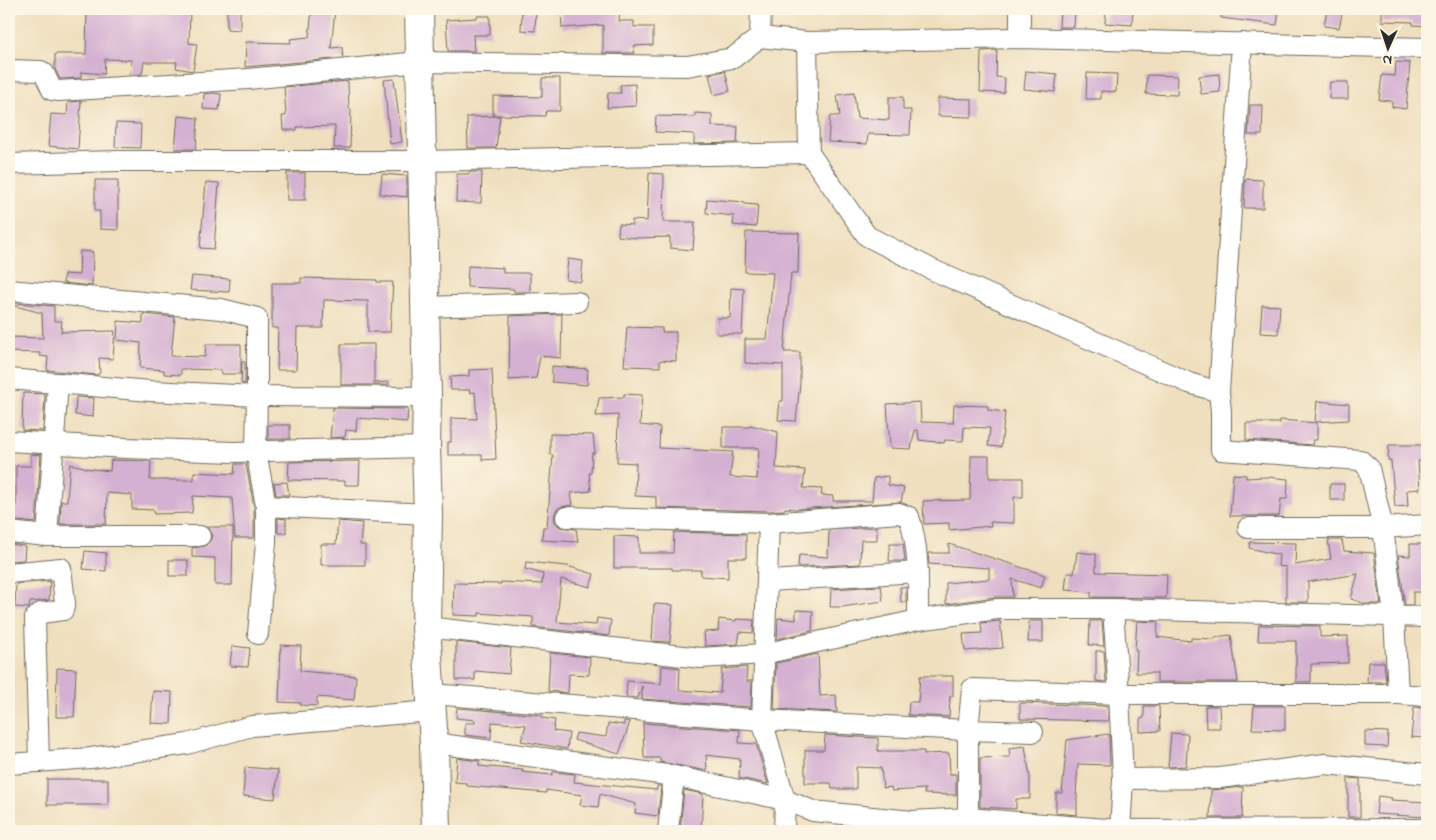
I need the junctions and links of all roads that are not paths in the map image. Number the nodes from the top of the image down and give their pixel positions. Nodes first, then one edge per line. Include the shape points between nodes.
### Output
1 (419, 9) edge
2 (761, 9) edge
3 (1020, 9) edge
4 (760, 37) junction
5 (1020, 38) junction
6 (807, 42) junction
7 (1242, 43) junction
8 (1427, 48) edge
9 (420, 62) junction
10 (9, 70) edge
11 (809, 153) junction
12 (422, 161) junction
13 (9, 164) edge
14 (9, 290) edge
15 (578, 302) dead end
16 (425, 308) junction
17 (9, 379) edge
18 (58, 383) junction
19 (1219, 392) junction
20 (257, 396) junction
21 (427, 397) junction
22 (9, 441) edge
23 (54, 444) junction
24 (426, 447) junction
25 (256, 450) junction
26 (266, 506) junction
27 (428, 514) junction
28 (566, 517) dead end
29 (769, 524) junction
30 (1427, 525) edge
31 (1248, 528) dead end
32 (1383, 528) junction
33 (9, 532) edge
34 (47, 536) junction
35 (200, 536) dead end
36 (918, 572) junction
37 (9, 573) edge
38 (768, 581) junction
39 (1113, 609) junction
40 (1394, 616) junction
41 (1427, 617) edge
42 (918, 620) junction
43 (426, 626) junction
44 (258, 634) dead end
45 (763, 654) junction
46 (1119, 694) junction
47 (1398, 694) junction
48 (1427, 696) edge
49 (431, 702) junction
50 (762, 720) junction
51 (968, 730) junction
52 (1033, 732) dead end
53 (434, 743) junction
54 (39, 762) junction
55 (9, 764) edge
56 (1427, 774) edge
57 (674, 776) junction
58 (1123, 779) junction
59 (785, 800) junction
60 (968, 818) junction
61 (912, 826) edge
62 (1427, 829) edge
63 (436, 831) edge
64 (668, 831) edge
65 (784, 831) edge
66 (1120, 831) edge

1 - 9 street
2 - 4 street
3 - 5 street
4 - 6 street
4 - 9 street via 733,58 687,66
5 - 6 street
5 - 7 street
6 - 11 street
7 - 8 street
7 - 19 street
9 - 10 street via 248,79 59,91 52,90 41,71
9 - 12 street
11 - 12 street
11 - 19 street via 867,236 933,270 1189,383
12 - 13 street
12 - 16 street
14 - 20 street via 221,309 257,318
15 - 16 street
16 - 21 street
17 - 18 street
18 - 20 street
18 - 23 street
19 - 32 street via 1221,450 1360,460 1369,468
20 - 21 street
20 - 25 street
21 - 24 street
22 - 23 street
23 - 25 street via 233,452
23 - 34 street
24 - 25 street
24 - 27 street
25 - 26 street
26 - 27 street
26 - 44 street
27 - 43 street
28 - 29 street
29 - 36 street via 899,513 908,517 912,526
29 - 38 street
30 - 32 street
31 - 32 street
32 - 40 street
33 - 34 street
34 - 35 street
36 - 38 street
36 - 42 street
37 - 54 street via 61,568 63,610 41,613 35,618
38 - 45 street
39 - 40 street
39 - 42 street via 998,609
39 - 46 street
40 - 41 street
40 - 47 street
42 - 45 street
43 - 45 street via 701,658
43 - 49 street
45 - 50 street
46 - 47 street
46 - 51 street via 972,689
46 - 58 street
47 - 48 street
49 - 50 street
49 - 53 street
49 - 54 street via 252,726 187,744
50 - 51 street
50 - 59 street
51 - 52 street
51 - 60 street
53 - 57 street
53 - 63 street
54 - 55 street
56 - 58 street via 1325,764 1220,778
57 - 59 street
57 - 64 street
58 - 66 street
59 - 61 street via 813,811
59 - 65 street
60 - 61 street
60 - 66 street
62 - 66 street

